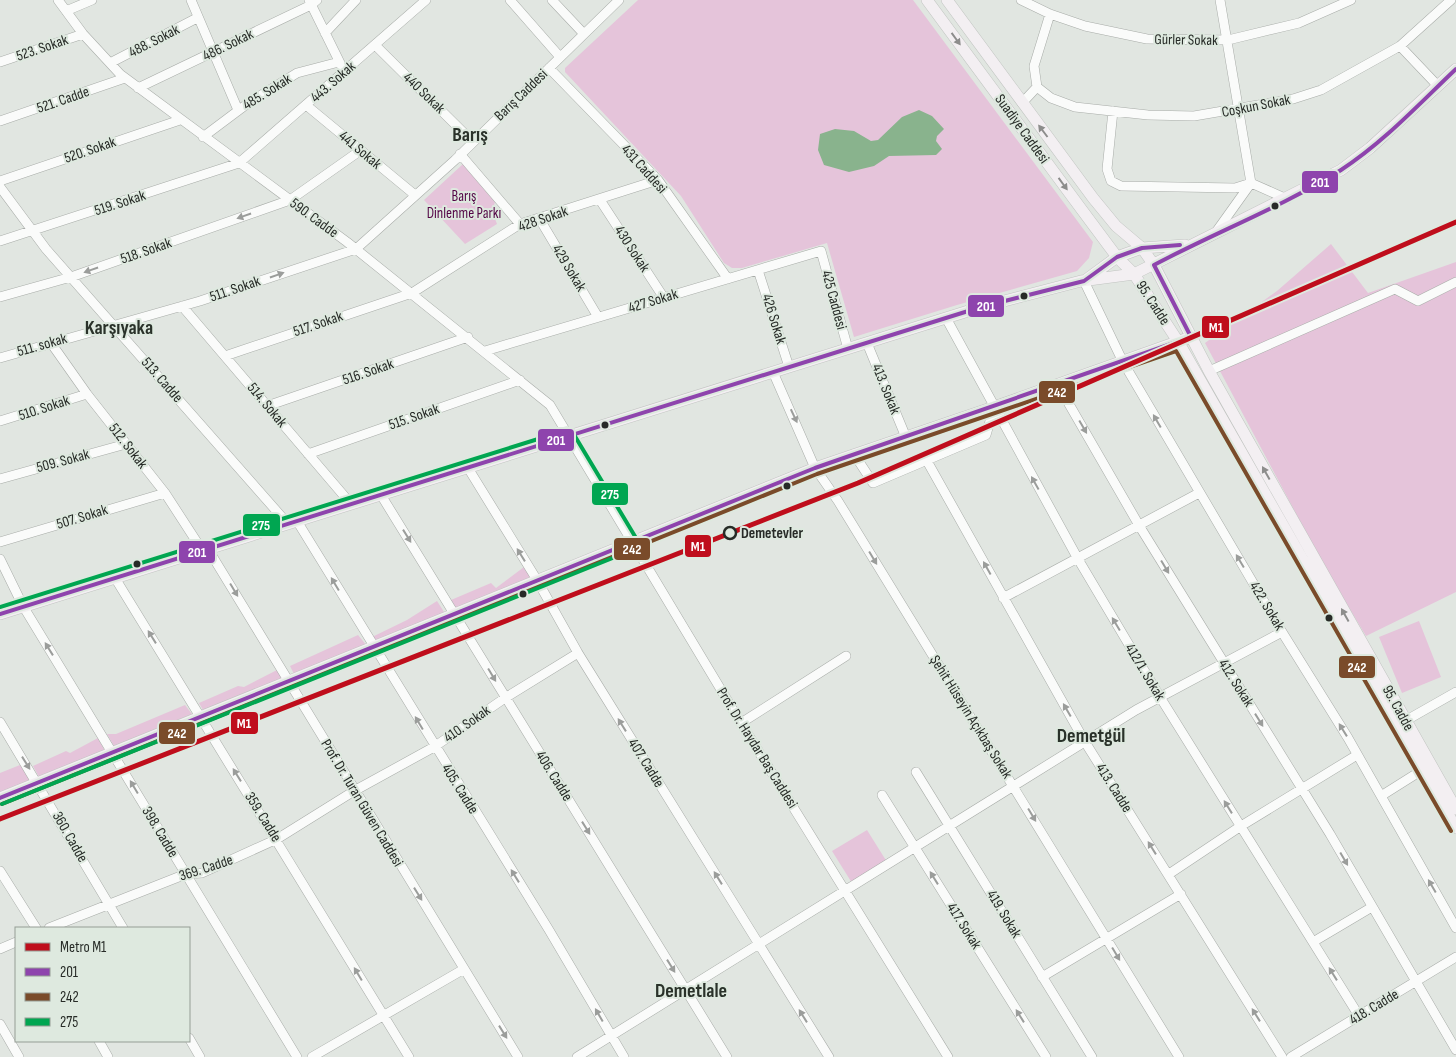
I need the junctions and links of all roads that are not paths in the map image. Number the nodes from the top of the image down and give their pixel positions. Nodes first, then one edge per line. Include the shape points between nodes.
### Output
1 (58, 0) edge
2 (92, 0) edge
3 (191, 0) edge
4 (356, 0) edge
5 (426, 0) edge
6 (510, 0) edge
7 (552, 0) edge
8 (619, 0) edge
9 (927, 0) edge
10 (946, 0) edge
11 (1021, 0) edge
12 (1220, 0) edge
13 (1351, 0) edge
14 (1451, 0) edge
15 (312, 2) edge
16 (66, 11) junction
17 (1050, 14) junction
18 (197, 18) junction
19 (325, 33) junction
20 (83, 34) junction
21 (584, 34) junction
22 (1228, 40) junction
23 (374, 45) junction
24 (1400, 46) junction
25 (212, 53) junction
26 (560, 57) junction
27 (0, 62) edge
28 (339, 62) junction
29 (110, 63) junction
30 (549, 68) junction
31 (1456, 69) edge
32 (344, 72) junction
33 (125, 78) junction
34 (1438, 86) junction
35 (1037, 87) junction
36 (138, 88) junction
37 (1022, 103) junction
38 (306, 105) junction
39 (238, 110) junction
40 (1240, 110) junction
41 (1113, 111) junction
42 (180, 120) junction
43 (0, 121) edge
44 (203, 137) junction
45 (473, 142) junction
46 (361, 150) junction
47 (460, 154) junction
48 (239, 163) junction
49 (0, 180) edge
50 (658, 180) junction
51 (1251, 182) junction
52 (0, 187) edge
53 (415, 195) junction
54 (1287, 199) junction
55 (290, 200) junction
56 (600, 200) junction
57 (539, 218) junction
58 (520, 224) junction
59 (33, 231) junction
60 (1216, 232) junction
61 (0, 241) edge
62 (1189, 244) junction
63 (1142, 248) junction
64 (356, 249) junction
65 (821, 251) joint
66 (1118, 257) junction
67 (1154, 264) junction
68 (758, 270) junction
69 (1134, 274) junction
70 (71, 277) junction
71 (728, 279) junction
72 (1084, 280) junction
73 (1456, 282) edge
74 (412, 293) junction
75 (0, 297) edge
76 (664, 298) junction
77 (182, 306) junction
78 (598, 317) junction
79 (946, 318) junction
80 (114, 326) junction
81 (468, 337) junction
82 (1191, 337) junction
83 (51, 342) junction
84 (867, 343) junction
85 (1179, 343) junction
86 (848, 349) junction
87 (485, 351) junction
88 (225, 356) junction
89 (0, 358) edge
90 (1123, 362) junction
91 (789, 367) junction
92 (1209, 371) junction
93 (773, 372) junction
94 (520, 380) junction
95 (1058, 385) junction
96 (87, 394) junction
97 (268, 406) junction
98 (994, 407) junction
99 (0, 421) edge
100 (568, 436) junction
101 (905, 436) junction
102 (126, 444) junction
103 (308, 454) junction
104 (854, 454) junction
105 (927, 461) junction
106 (468, 468) junction
107 (815, 468) junction
108 (0, 478) edge
109 (165, 493) junction
110 (1199, 494) junction
111 (381, 495) junction
112 (351, 504) junction
113 (292, 522) junction
114 (1140, 527) junction
115 (0, 542) edge
116 (632, 543) junction
117 (205, 549) junction
118 (0, 559) edge
119 (1078, 559) junction
120 (115, 578) junction
121 (537, 580) junction
122 (1003, 598) junction
123 (23, 606) junction
124 (0, 614) edge
125 (455, 614) junction
126 (1282, 632) junction
127 (373, 646) junction
128 (578, 653) junction
129 (846, 656) dead end
130 (1224, 664) junction
131 (289, 682) junction
132 (1456, 692) edge
133 (1160, 697) junction
134 (505, 698) junction
135 (201, 716) junction
136 (0, 722) edge
137 (741, 723) junction
138 (1401, 723) junction
139 (1085, 742) junction
140 (434, 747) junction
141 (112, 751) junction
142 (1357, 755) junction
143 (1427, 767) junction
144 (916, 772) dead end
145 (38, 783) junction
146 (1014, 786) junction
147 (1301, 788) junction
148 (354, 791) junction
149 (882, 795) dead end
150 (1381, 796) junction
151 (0, 798) edge
152 (1456, 809) edge
153 (1240, 826) junction
154 (950, 827) junction
155 (1456, 828) edge
156 (277, 839) junction
157 (916, 848) junction
158 (0, 871) edge
159 (186, 874) junction
160 (1169, 874) junction
161 (846, 892) junction
162 (1181, 894) junction
163 (109, 905) junction
164 (1372, 907) junction
165 (35, 927) edge
166 (52, 927) edge
167 (122, 927) edge
168 (1456, 928) edge
169 (1107, 939) junction
170 (15, 942) edge
171 (1313, 942) junction
172 (760, 944) junction
173 (0, 949) edge
174 (1456, 957) edge
175 (464, 969) junction
176 (1042, 977) junction
177 (1415, 981) junction
178 (686, 990) junction
179 (384, 1016) junction
180 (1359, 1016) junction
181 (0, 1024) edge
182 (3, 1037) edge
183 (611, 1037) junction
184 (190, 1040) edge
185 (100, 1042) edge
186 (1456, 1050) edge
187 (19, 1057) edge
188 (108, 1057) edge
189 (200, 1057) edge
190 (297, 1057) edge
191 (312, 1057) edge
192 (409, 1057) edge
193 (518, 1057) edge
194 (577, 1057) edge
195 (624, 1057) edge
196 (727, 1057) edge
197 (829, 1057) edge
198 (948, 1057) edge
199 (1046, 1057) edge
200 (1092, 1057) edge
201 (1179, 1057) edge
202 (1282, 1057) edge
203 (1291, 1057) edge

1 - 16 street, 590. Cadde
2 - 16 street
3 - 18 street
4 - 19 street
5 - 23 street, 443. Sokak
6 - 26 street
7 - 21 street
8 - 21 street, Barış Caddesi
9 -> 66 main road, Suadiye Caddesi
10 - 37 main road, Suadiye Caddesi
11 - 17 street, Gürler Sokak
12 - 22 street
13 - 22 street, Gürler Sokak via 1299,23
14 - 24 street, Coşkun Sokak
15 - 19 street
15 - 25 street, 486. Sokak
16 - 20 street, 590. Cadde
17 - 22 street, Gürler Sokak via 1085,26 1148,39
17 - 35 street via 1034,66
18 - 25 street
18 - 29 street, 488. Sokak
19 - 28 street
20 - 27 street, 523. Sokak
20 - 29 street, 590. Cadde
21 - 26 street, Barış Caddesi
22 - 40 street
23 - 32 street, 443. Sokak
23 - 45 street, 440 Sokak
24 - 34 street
24 - 40 street, Coşkun Sokak via 1320,90
25 - 36 street, 486. Sokak
25 - 39 street
26 - 30 street, Barış Caddesi
28 - 32 street
28 - 39 street, 485. Sokak via 297,73
29 - 33 street, 590. Cadde
30 - 45 street, Barış Caddesi
30 - 50 street, 431 Caddesi
31 - 34 main road
32 - 38 street, 443. Sokak
33 - 36 street, 590. Cadde
33 - 43 street, 521. Cadde
34 - 54 main road via 1359,157
35 - 37 street
35 - 41 street, Coşkun Sokak via 1050,98 1075,107
36 - 42 street, 590. Cadde
63 -> 37 main road, Suadiye Caddesi via 1116,226
38 - 46 street, 441 Sokak
38 - 48 street, 443. Sokak
39 - 44 street, 485. Sokak
40 - 41 street, Coşkun Sokak via 1194,116
40 - 51 street
41 - 51 street via 1107,169 1111,182 1122,186 1235,188
42 - 44 street, 590. Cadde
42 - 49 street, 520. Sokak
44 - 48 street, 590. Cadde
45 - 47 street, Barış Caddesi
46 - 53 street, 441 Sokak
46 - 55 street, 518. Sokak
47 - 53 street, Barış Caddesi
47 - 58 street
48 - 55 street, 590. Cadde
48 - 59 street, 519. Sokak
50 - 56 street, 428 Sokak
50 - 71 street, 431 Caddesi
51 - 54 street
51 - 60 street
52 - 59 street, 513. Cadde
53 - 64 street, Barış Caddesi
54 - 60 main road
55 - 64 street, 590. Cadde
55 -> 70 street, 518. Sokak
56 - 57 street, 428 Sokak
56 - 76 street, 430 Sokak
57 - 58 street, 428 Sokak
57 - 78 street, 429 Sokak
58 - 74 street, 428 Sokak
59 - 61 street, 519. Sokak
59 - 70 street, 513. Cadde
60 - 62 main road
62 - 63 main road
62 - 67 main road
63 - 66 main road
63 - 67 main road, Suadiye Caddesi
64 - 74 street, 590. Cadde
77 -> 64 street, 511. Sokak
65 - 68 street, 427 Sokak
65 - 86 street, 425 Caddesi
66 - 69 main road, Suadiye Caddesi
66 - 72 main road
67 - 69 main road
67 - 82 main road, 95. Cadde
68 - 71 street, 427 Sokak
68 - 91 street, 426 Sokak
69 - 72 main road
69 - 85 main road, 95. Cadde
70 - 75 street, 518. Sokak
70 - 80 street, 513. Cadde
71 - 76 street, 427 Sokak
72 - 79 main road
72 - 90 street, 422. Sokak
73 - 92 street via 1418,300 1395,289
74 - 81 street, 590. Cadde
74 - 88 street, 517. Sokak
76 - 78 street, 427 Sokak
77 - 80 street, 511. Sokak
77 - 88 street, 514. Sokak
78 - 87 street, 427 Sokak
79 - 84 main road
79 - 98 street, 412/1. Sokak
80 - 83 street, 511. sokak
80 - 113 street, 513. Cadde
81 - 87 street, 590. Cadde
81 - 97 street, 516. Sokak
82 - 85 main road
82 - 92 main road, 95. Cadde
83 - 89 street, 511. sokak
83 - 96 street, 512. Sokak
84 - 86 main road
84 - 101 street, 413. Sokak
85 - 90 main road
85 - 138 main road, 95. Cadde
86 - 91 main road
87 - 94 street, 590. Cadde
88 - 97 street, 514. Sokak
90 - 95 main road
110 -> 90 street, 422. Sokak
91 - 93 main road
138 -> 92 main road, 95. Cadde
93 - 100 main road
93 -> 107 street, Şehit Hüseyin Açıkbaş Sokak
94 - 100 street, 590. Cadde via 550,405
94 - 103 street, 515. Sokak
95 - 98 main road
95 -> 114 street, 412. Sokak
96 - 99 street, 510. Sokak
96 - 102 street, 512. Sokak
97 - 103 street, 514. Sokak
98 - 101 main road
98 - 105 street via 986,436
119 -> 98 street, 412/1. Sokak
100 - 106 main road
100 - 116 street, Prof. Dr. Haydar Baş Caddesi
101 - 104 main road
102 - 108 street, 509. Sokak
102 - 109 street, 512. Sokak
103 - 112 street, 514. Sokak
104 - 105 street via 873,483
104 - 107 main road
122 -> 105 street, 413. Cadde
106 - 111 main road
121 -> 106 street, 407. Cadde
107 - 116 main road
107 -> 146 street, Şehit Hüseyin Açıkbaş Sokak
109 - 115 street, 507. Sokak
109 - 117 street, 512. Sokak
110 - 114 street
126 -> 110 street, 422. Sokak
111 - 112 main road
111 -> 125 street, 406. Cadde
112 - 113 main road
113 - 117 main road
127 -> 113 street, 405. Cadde
114 - 119 street
114 -> 130 street, 412. Sokak
116 - 121 main road
116 - 137 street, Prof. Dr. Haydar Baş Caddesi
117 - 120 main road
117 -> 131 street, Prof. Dr. Turan Güven Caddesi
118 - 123 street, 398. Cadde
119 - 122 street
133 -> 119 street, 412/1. Sokak
120 - 123 main road
135 -> 120 street, 359. Cadde
121 - 125 main road
121 - 128 street, 407. Cadde
139 -> 122 street, 413. Cadde
123 - 124 main road
141 -> 123 street, 398. Cadde
125 - 127 main road
125 -> 134 street, 406. Cadde
126 - 130 street
142 -> 126 street, 422. Sokak
127 - 131 main road
140 -> 127 street, 405. Cadde
128 - 134 street, 410. Sokak
172 -> 128 street, 407. Cadde
129 - 137 street
130 - 133 street
130 -> 147 street, 412. Sokak
131 - 135 main road
131 - 148 street, Prof. Dr. Turan Güven Caddesi
132 - 138 street
133 - 139 street
153 -> 133 street, 412/1. Sokak
134 - 140 street, 410. Sokak
134 -> 178 street, 406. Cadde
135 - 141 main road
156 -> 135 street, 359. Cadde
136 -> 145 street, 360. Cadde
137 - 161 street, Prof. Dr. Haydar Baş Caddesi
138 - 143 main road, 95. Cadde
139 - 146 street
160 -> 139 street, 413. Cadde
140 - 148 street, 410. Sokak
183 -> 140 street, 405. Cadde via 549,930
141 - 145 main road
159 -> 141 street, 398. Cadde
142 - 147 street
142 - 150 street, 422. Sokak
143 - 150 street
143 - 152 main road, 95. Cadde
143 - 155 main road, 95. Cadde
144 - 154 street, 419. Sokak
145 - 151 main road
145 - 163 street, 360. Cadde
146 - 154 street
146 -> 169 street, Şehit Hüseyin Açıkbaş Sokak
147 - 153 street
147 -> 164 street, 412. Sokak
148 - 156 street, 369. Cadde
148 -> 175 street, Prof. Dr. Turan Güven Caddesi
149 - 157 street, 417. Sokak
168 -> 150 street, 422. Sokak
153 - 160 street
153 - 171 street, 412/1. Sokak
154 - 157 street
154 - 176 street, 419. Sokak
156 - 159 street, 369. Cadde via 202,873
179 -> 156 street, 359. Cadde
157 - 161 street
199 -> 157 street, 417. Sokak
158 - 165 street
159 - 163 street, 369. Cadde
159 - 190 street, 398. Cadde
160 - 162 street, 413. Cadde
161 - 172 street
161 - 198 street, Prof. Dr. Haydar Baş Caddesi
162 - 169 street
202 -> 162 street, 413. Cadde
163 - 166 street, 369. Cadde
163 - 167 street, 360. Cadde
164 - 171 street
164 - 177 street, 412. Sokak
169 - 176 street
169 -> 201 street, Şehit Hüseyin Açıkbaş Sokak
170 - 173 street
180 -> 171 street, 412/1. Sokak
172 - 178 street
197 -> 172 street, 407. Cadde
174 - 177 street, 418. Cadde
175 - 179 street
175 -> 193 street, Prof. Dr. Turan Güven Caddesi
176 - 200 street, 419. Sokak
177 - 180 street, 418. Cadde
177 - 186 street, 412. Sokak
178 - 183 street
178 - 196 street, 406. Cadde
179 - 191 street
179 - 192 street, 359. Cadde
180 - 203 street, 418. Cadde
181 - 182 street
182 - 187 street
183 - 194 street
183 - 195 street, 405. Cadde
184 - 189 street
185 - 188 street

